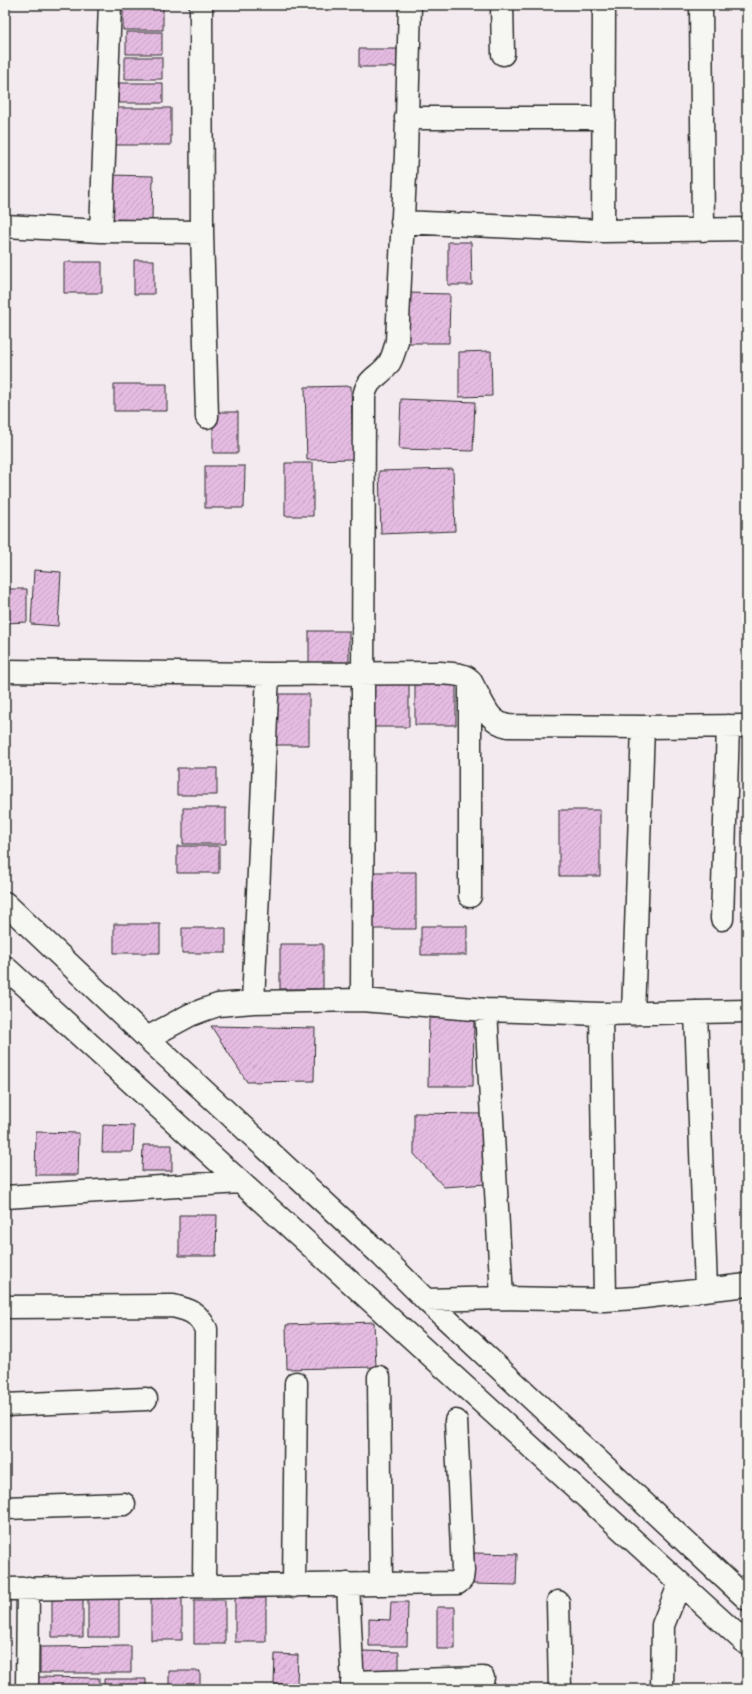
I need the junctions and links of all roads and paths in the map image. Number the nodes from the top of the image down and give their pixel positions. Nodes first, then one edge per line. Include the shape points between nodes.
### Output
1 (110, 5) edge
2 (201, 5) edge
3 (410, 5) edge
4 (502, 5) edge
5 (604, 5) edge
6 (701, 5) edge
7 (503, 54) dead end
8 (406, 118) junction
9 (604, 118) junction
10 (402, 222) junction
11 (5, 226) edge
12 (747, 229) edge
13 (703, 230) junction
14 (101, 232) junction
15 (202, 232) junction
16 (603, 232) junction
17 (207, 417) dead end
18 (5, 671) edge
19 (268, 674) junction
20 (363, 674) junction
21 (470, 680) junction
22 (737, 726) edge
23 (643, 727) junction
24 (470, 896) dead end
25 (5, 903) edge
26 (722, 919) dead end
27 (5, 967) edge
28 (362, 1000) junction
29 (253, 1002) junction
30 (486, 1010) junction
31 (747, 1011) edge
32 (696, 1012) junction
33 (601, 1014) junction
34 (632, 1014) junction
35 (147, 1038) junction
36 (240, 1182) junction
37 (5, 1197) edge
38 (747, 1285) edge
39 (706, 1289) junction
40 (502, 1298) junction
41 (426, 1300) junction
42 (605, 1300) junction
43 (5, 1307) edge
44 (378, 1377) dead end
45 (296, 1383) dead end
46 (146, 1399) dead end
47 (5, 1406) edge
48 (456, 1421) dead end
49 (124, 1504) dead end
50 (5, 1508) edge
51 (382, 1583) junction
52 (680, 1583) junction
53 (348, 1584) junction
54 (204, 1586) junction
55 (294, 1586) junction
56 (28, 1588) junction
57 (5, 1589) edge
58 (747, 1599) edge
59 (558, 1602) dead end
60 (747, 1644) edge
61 (483, 1678) dead end
62 (352, 1686) edge
63 (27, 1689) edge
64 (560, 1689) edge
65 (662, 1689) edge

1 - 14 street
2 - 15 street
3 - 8 street
4 - 7 street
5 - 9 street
6 - 13 street
8 - 9 street
8 - 10 street
9 - 16 street
10 - 16 street
10 - 20 street via 397,341 388,365 368,383 364,397
11 - 14 street
12 - 13 street
13 - 16 street
14 - 15 street
15 - 17 street
18 - 19 street
19 - 20 street
19 - 29 street
20 - 21 street via 440,673
20 - 28 street
21 - 23 street via 491,718 499,724
21 - 24 street
22 - 23 street
22 - 26 street
23 - 34 street
25 - 35 street
27 - 36 street
28 - 29 street
28 - 30 street
29 - 35 street via 218,1005 206,1009
30 - 33 street
30 - 40 street
31 - 32 street
32 - 34 street
32 - 39 street
33 - 34 street
33 - 42 street
35 - 41 street via 376,1249
36 - 37 street
36 - 52 street
38 - 39 street
39 - 42 street
40 - 41 street
40 - 42 street
41 - 58 street
43 - 54 street via 173,1306 190,1310 200,1318 206,1329
44 - 51 street
45 - 55 street
46 - 47 street
48 - 51 street via 462,1578 458,1583
49 - 50 street
51 - 53 street
52 - 60 street
52 - 65 street via 663,1626
53 - 55 street
53 - 62 street
54 - 55 street
54 - 56 street
56 - 57 street
56 - 63 street
59 - 64 street
61 - 62 street

